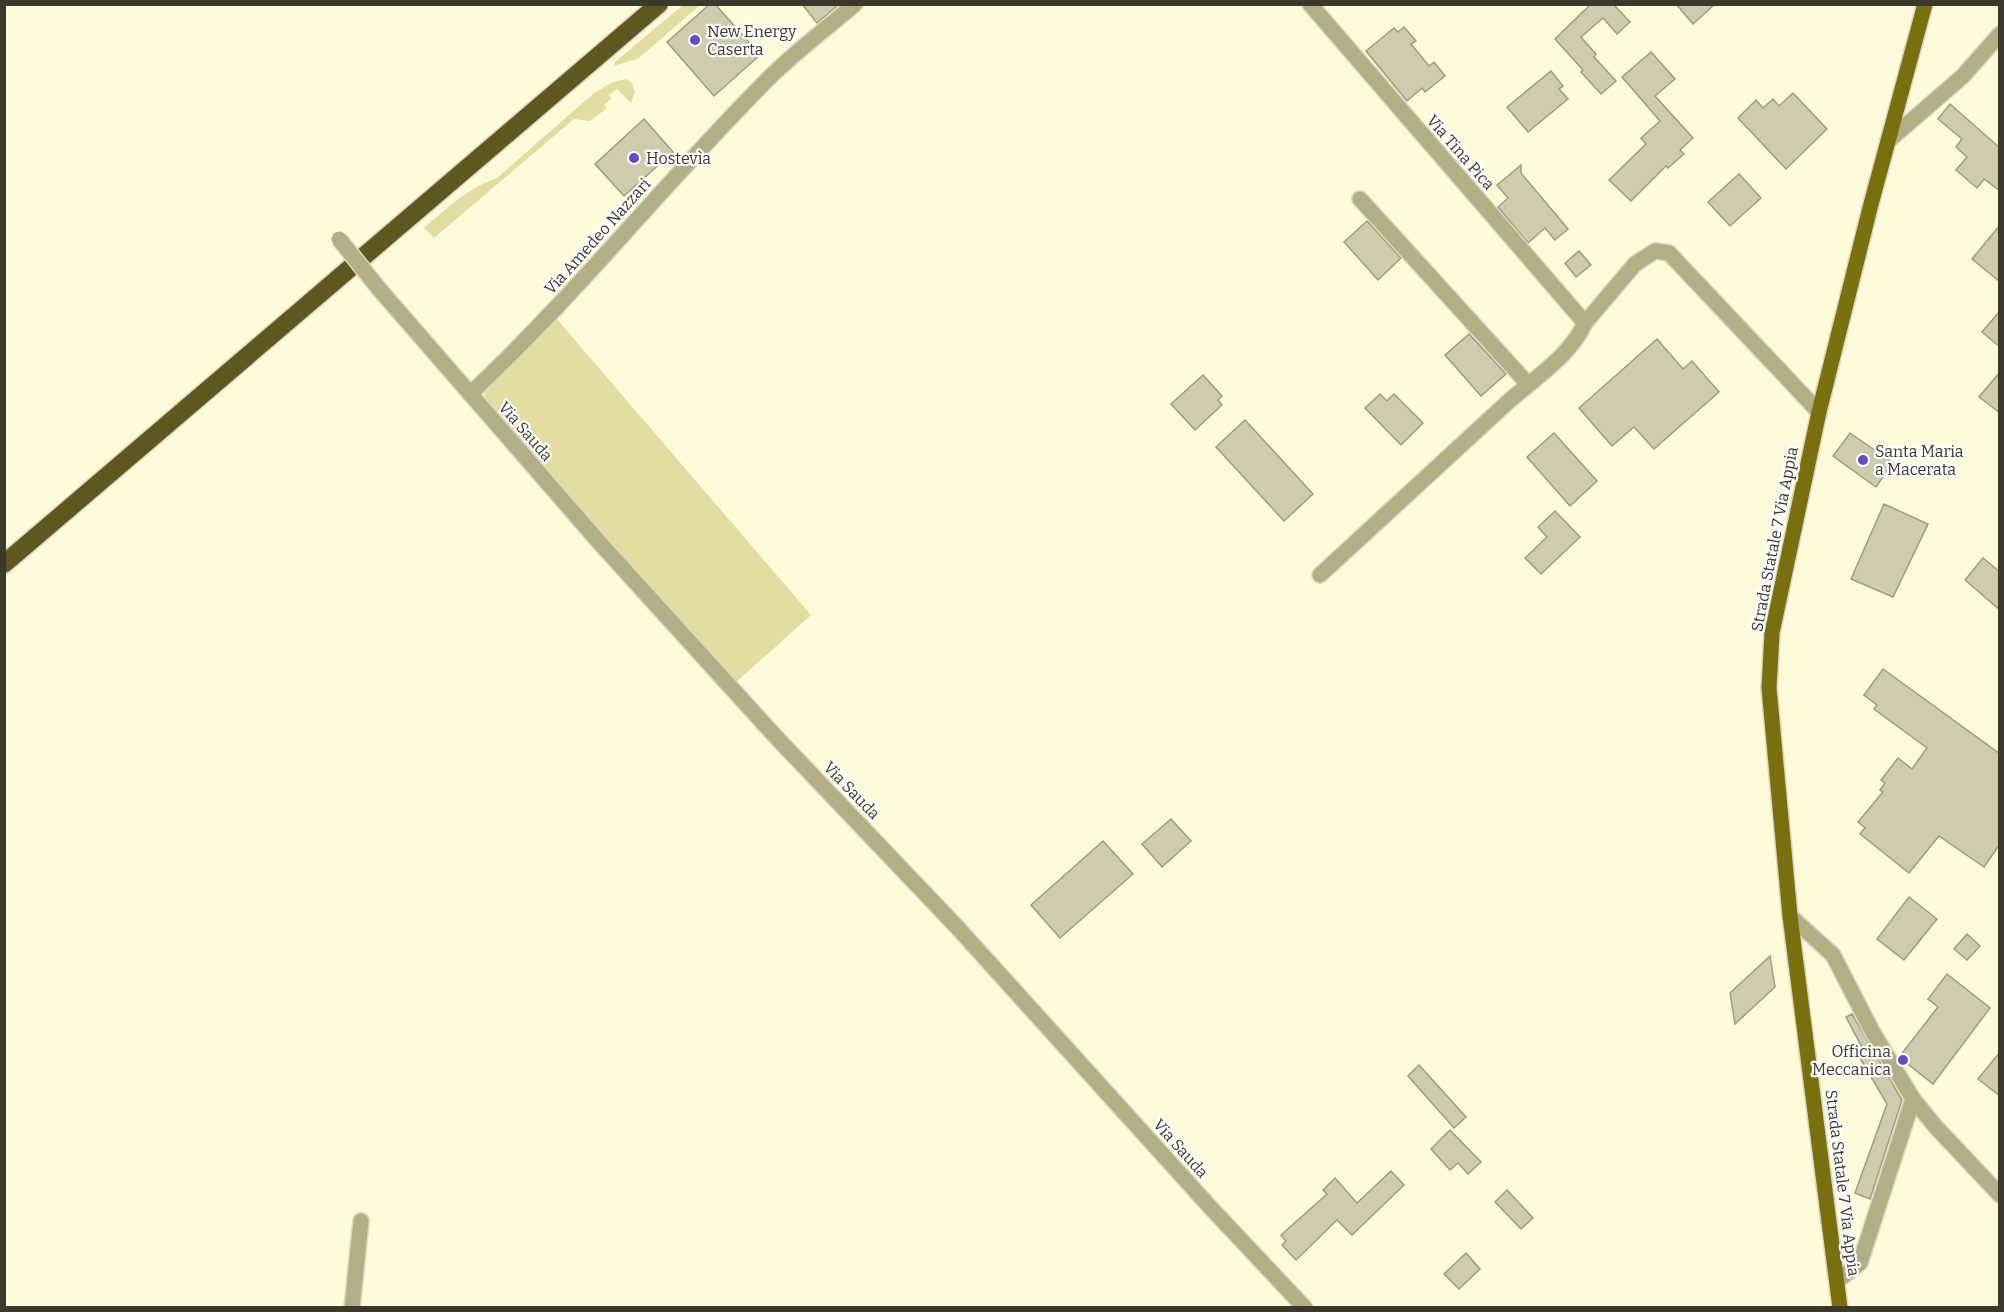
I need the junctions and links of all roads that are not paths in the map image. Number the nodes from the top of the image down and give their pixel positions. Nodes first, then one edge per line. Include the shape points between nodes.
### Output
1 (659, 4) edge
2 (855, 4) edge
3 (1310, 4) edge
4 (1925, 4) edge
5 (2000, 34) edge
6 (1888, 141) junction
7 (1360, 199) dead end
8 (339, 239) dead end
9 (1585, 323) junction
10 (1528, 384) junction
11 (470, 394) junction
12 (1819, 412) junction
13 (4, 564) edge
14 (1320, 575) dead end
15 (1790, 916) junction
16 (1913, 1099) junction
17 (2000, 1195) edge
18 (360, 1221) dead end
19 (1838, 1281) junction
20 (352, 1308) edge
21 (1305, 1308) edge
22 (1840, 1308) edge

1 - 13 highway
2 - 11 street, Via Amedeo Nazzari via 768,79 545,320
3 - 9 street, Via Tina Pica
4 - 6 main road, Strada Statale 7 Via Appia
5 - 6 street via 1964,76
6 - 12 main road, Strada Statale 7 Via Appia
7 - 10 street
8 - 11 street, Via Sauda, bridge
9 - 10 street via 1565,351
9 - 12 street via 1635,264 1655,251 1669,253
10 - 14 street
11 - 21 street, Via Sauda via 752,710 957,927
12 - 15 main road, Strada Statale 7 Via Appia via 1772,633 1769,688
15 - 16 street via 1833,955
15 - 19 main road, Strada Statale 7 Via Appia
16 - 17 street
16 - 19 street via 1860,1263
18 - 20 street
19 - 22 main road, Strada Statale 7 Via Appia

